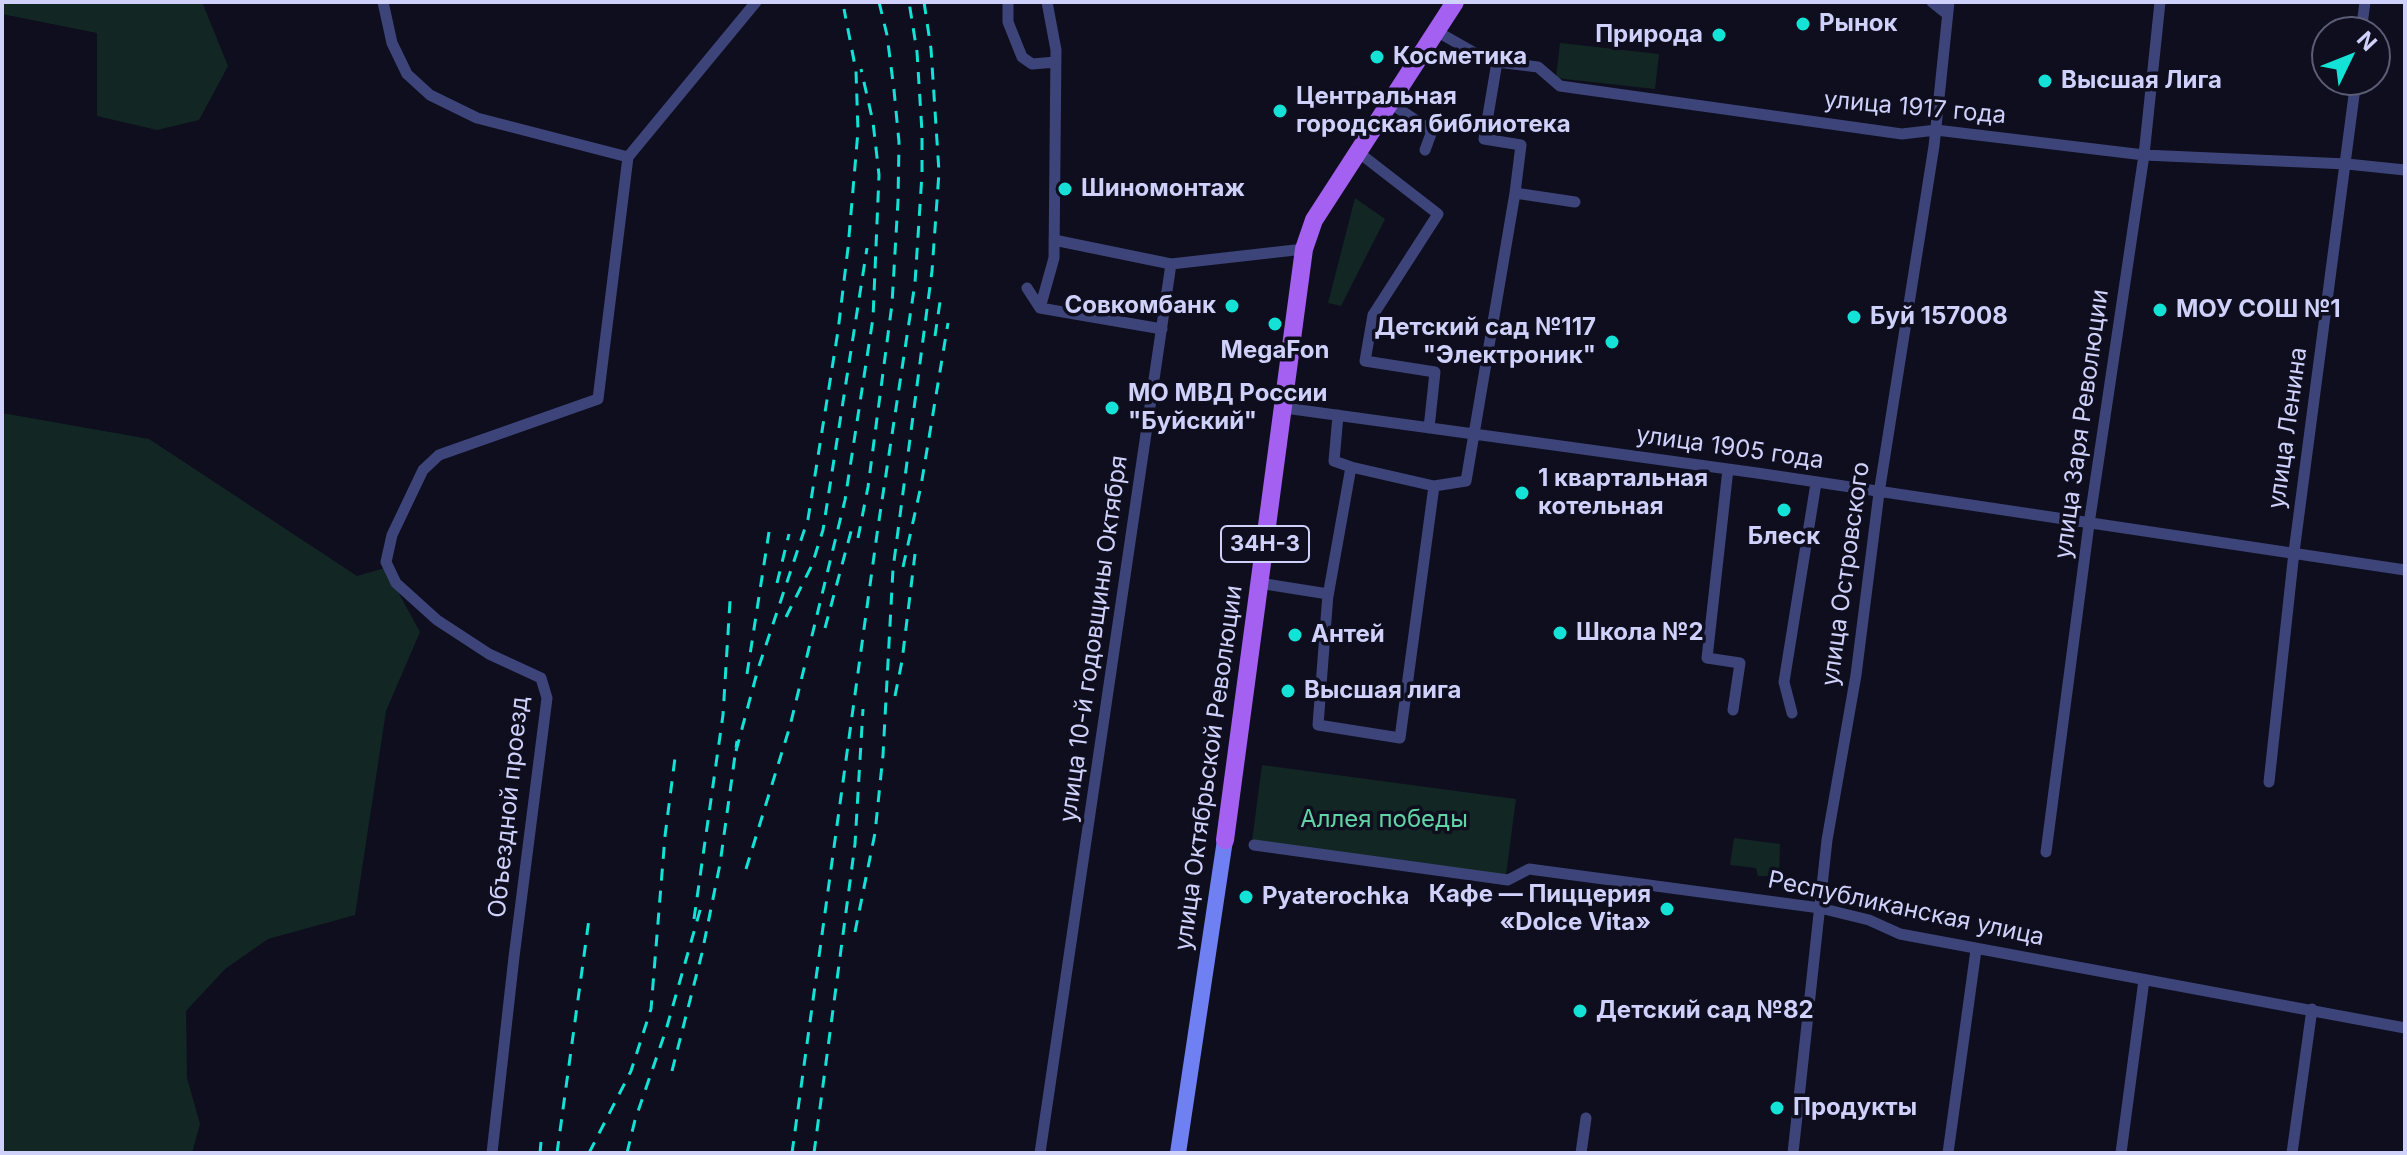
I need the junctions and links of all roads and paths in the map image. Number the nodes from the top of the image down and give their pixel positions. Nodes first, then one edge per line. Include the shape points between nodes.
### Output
1 (383, 2) edge
2 (756, 2) edge
3 (1008, 2) edge
4 (1047, 2) edge
5 (1455, 2) edge
6 (1932, 2) edge
7 (2160, 2) edge
8 (1948, 8) edge
9 (1436, 31) junction
10 (1056, 62) junction
11 (1497, 62) junction
12 (2354, 96) edge
13 (1390, 103) junction
14 (1936, 130) junction
15 (1425, 150) dead end
16 (1358, 152) junction
17 (2144, 155) junction
18 (628, 157) junction
19 (2347, 164) junction
20 (2405, 170) edge
21 (1515, 193) junction
22 (1575, 202) dead end
23 (1054, 240) junction
24 (1304, 249) junction
25 (1171, 264) junction
26 (1027, 288) dead end
27 (1040, 308) junction
28 (1162, 329) junction
29 (1285, 408) junction
30 (1338, 415) junction
31 (1429, 428) junction
32 (1475, 434) junction
33 (1351, 467) junction
34 (1728, 469) junction
35 (1816, 483) junction
36 (1434, 486) junction
37 (1879, 493) junction
38 (2089, 524) junction
39 (2294, 552) junction
40 (2405, 570) edge
41 (1259, 583) junction
42 (1328, 596) junction
43 (1733, 710) dead end
44 (1792, 713) dead end
45 (2269, 782) dead end
46 (1225, 840) joint
47 (1254, 845) dead end
48 (2046, 852) dead end
49 (1820, 908) junction
50 (1976, 950) junction
51 (2144, 980) junction
52 (2312, 1009) junction
53 (2405, 1028) edge
54 (1586, 1118) dead end
55 (492, 1153) edge
56 (1040, 1153) edge
57 (1178, 1153) edge
58 (1581, 1153) edge
59 (1793, 1153) edge
60 (1948, 1153) edge
61 (2121, 1153) edge
62 (2292, 1153) edge

1 - 18 street via 392,43 407,74 430,95 477,118
2 - 18 street
3 - 10 street via 1008,22 1022,57 1032,64
4 - 10 street
5 - 9 main road, улица Октябрьской Революции / 34Н-3
6 - 8 street
7 - 17 street, улица Заря Революции
8 - 14 street, улица Островского
9 - 11 street, улица 1917 года
9 - 13 main road, улица Октябрьской Революции / 34Н-3
10 - 23 street
11 - 14 street, улица 1917 года via 1538,67 1560,86 1902,134
11 - 21 street via 1484,139 1521,145
12 - 19 street, улица Ленина
13 - 15 street via 1432,131
13 - 16 main road, улица Октябрьской Революции / 34Н-3
14 - 17 street, улица 1917 года
14 - 37 street, улица Островского
16 - 24 main road, улица Октябрьской Революции / 34Н-3 via 1314,220
16 - 31 street via 1438,214 1373,315 1365,361 1435,372
17 - 19 street, улица 1917 года
17 - 38 street, улица Заря Революции
18 - 55 street, Объездной проезд via 598,399 439,455 423,470 392,535 386,562 396,583 437,620 489,654 541,678 547,698
19 - 20 street, улица 1917 года
19 - 39 street, улица Ленина
21 - 22 street
21 - 32 street
23 - 25 street
23 - 27 street
24 - 25 street
24 - 29 main road, улица Октябрьской Революции / 34Н-3
25 - 28 street, улица 10-й годовщины Октября
26 - 27 street
27 - 28 street
28 - 56 street, улица 10-й годовщины Октября
29 - 30 street, улица 1905 года
29 - 41 main road, улица Октябрьской Революции / 34Н-3
30 - 31 street, улица 1905 года
30 - 33 street via 1334,461
31 - 32 street, улица 1905 года
32 - 34 street, улица 1905 года
32 - 36 street via 1466,481
33 - 36 street
33 - 42 street
34 - 35 street, улица 1905 года
34 - 43 street via 1707,658 1740,663
35 - 37 street, улица 1905 года
35 - 44 street via 1784,682
36 - 42 street via 1400,738 1318,725
37 - 38 street, улица 1905 года
37 - 49 street, улица Островского
38 - 39 street, улица 1905 года
38 - 48 street, улица Заря Революции
39 - 40 street, улица 1905 года
39 - 45 street, улица Ленина
41 - 42 street
41 - 46 main road, улица Октябрьской Революции / 34Н-3
46 - 57 street, улица Октябрьской Революции / 34Н-3
47 - 49 street, Республиканская улица via 1508,880 1529,869
49 - 50 street, Республиканская улица via 1900,934
49 - 59 street, улица Островского
50 - 51 street, Республиканская улица
50 - 60 street
51 - 52 street, Республиканская улица
51 - 61 street
52 - 53 street, Республиканская улица
52 - 62 street
54 - 58 street

